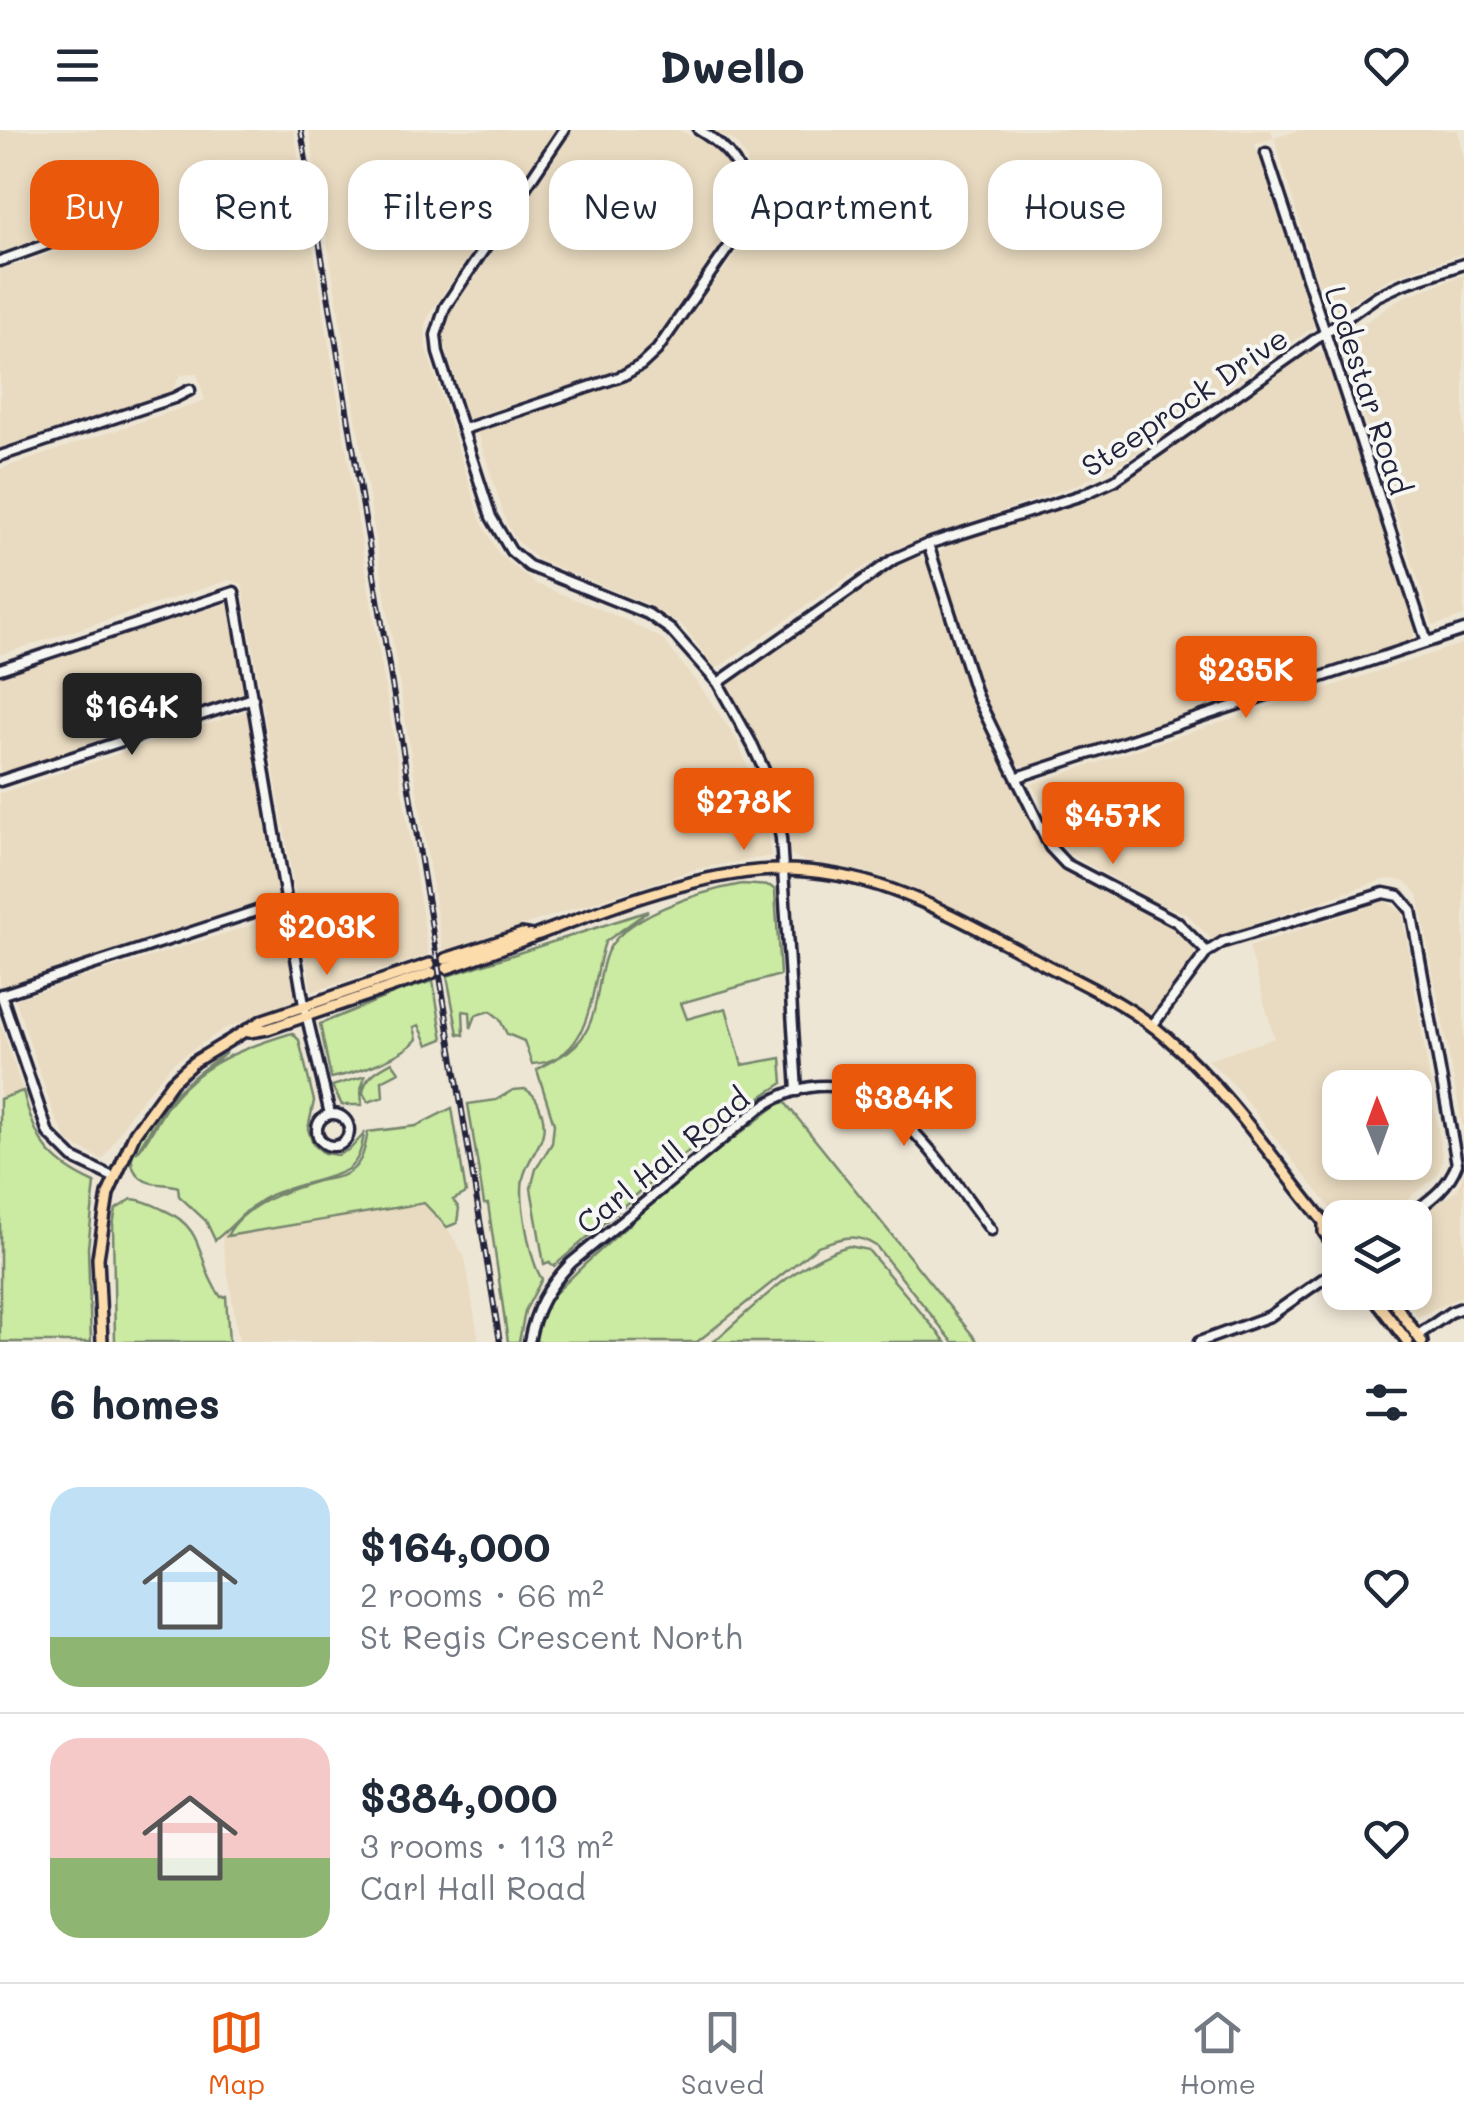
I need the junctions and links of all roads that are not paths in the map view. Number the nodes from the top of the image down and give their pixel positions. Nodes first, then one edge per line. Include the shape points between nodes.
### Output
1 (564, 130) edge
2 (700, 130) edge
3 (1266, 153) dead end
4 (30, 250) edge
5 (0, 260) edge
6 (1464, 264) edge
7 (1326, 332) junction
8 (190, 390) dead end
9 (464, 429) junction
10 (0, 456) edge
11 (928, 544) junction
12 (1464, 630) edge
13 (1427, 642) junction
14 (0, 669) edge
15 (718, 683) junction
16 (254, 698) junction
17 (1018, 777) junction
18 (0, 781) edge
19 (783, 870) junction
20 (287, 901) junction
21 (1207, 952) junction
22 (446, 964) dead end
23 (431, 969) dead end
24 (1, 994) edge
25 (305, 1010) junction
26 (1152, 1026) junction
27 (797, 1090) junction
28 (330, 1114) junction
29 (113, 1177) junction
30 (1430, 1200) edge
31 (1322, 1219) edge
32 (991, 1230) dead end
33 (1322, 1280) edge
34 (1464, 1307) edge
35 (1383, 1310) edge
36 (1399, 1310) edge
37 (1420, 1339) edge
38 (102, 1342) edge
39 (529, 1342) edge
40 (1199, 1342) edge
41 (1408, 1342) edge

1 - 9 street via 438,322 438,353
2 - 9 street via 743,171 748,208 744,225 657,350 622,376
3 - 7 street, Lodestar Road
4 - 5 street
6 - 7 street, Steeprock Drive via 1391,288
7 - 11 street, Steeprock Drive via 1104,486
7 - 13 street, Lodestar Road
8 - 10 street
9 - 15 street via 491,517 511,551 529,566 654,618
11 - 15 street, Steeprock Drive via 884,565
11 - 17 street via 977,697
12 - 13 street
13 - 17 street
14 - 16 street via 234,592
15 - 19 street via 769,781
16 - 18 street
16 - 20 street
17 - 21 street via 1059,858 1177,922
19 - 22 main road via 669,890
19 - 26 main road via 846,876 905,892
19 - 27 street
20 - 24 street
20 - 25 street
21 - 26 street
21 - 30 street via 1384,893 1399,896 1411,910 1457,1164
23 - 25 main road
24 - 29 street via 48,1133 73,1158
25 - 28 street
25 - 29 main road via 244,1033 194,1062 135,1132
26 - 31 main road via 1223,1095
27 - 32 street, Carl Hall Road via 842,1087 885,1105 918,1136
27 - 39 street, Carl Hall Road via 760,1108 571,1263 542,1299
28 - 28 street via 321,1120 318,1136 336,1146 349,1130 345,1119
29 - 38 main road via 98,1258
33 - 40 street via 1270,1316
34 - 37 street
35 - 41 main road
36 - 37 main road

